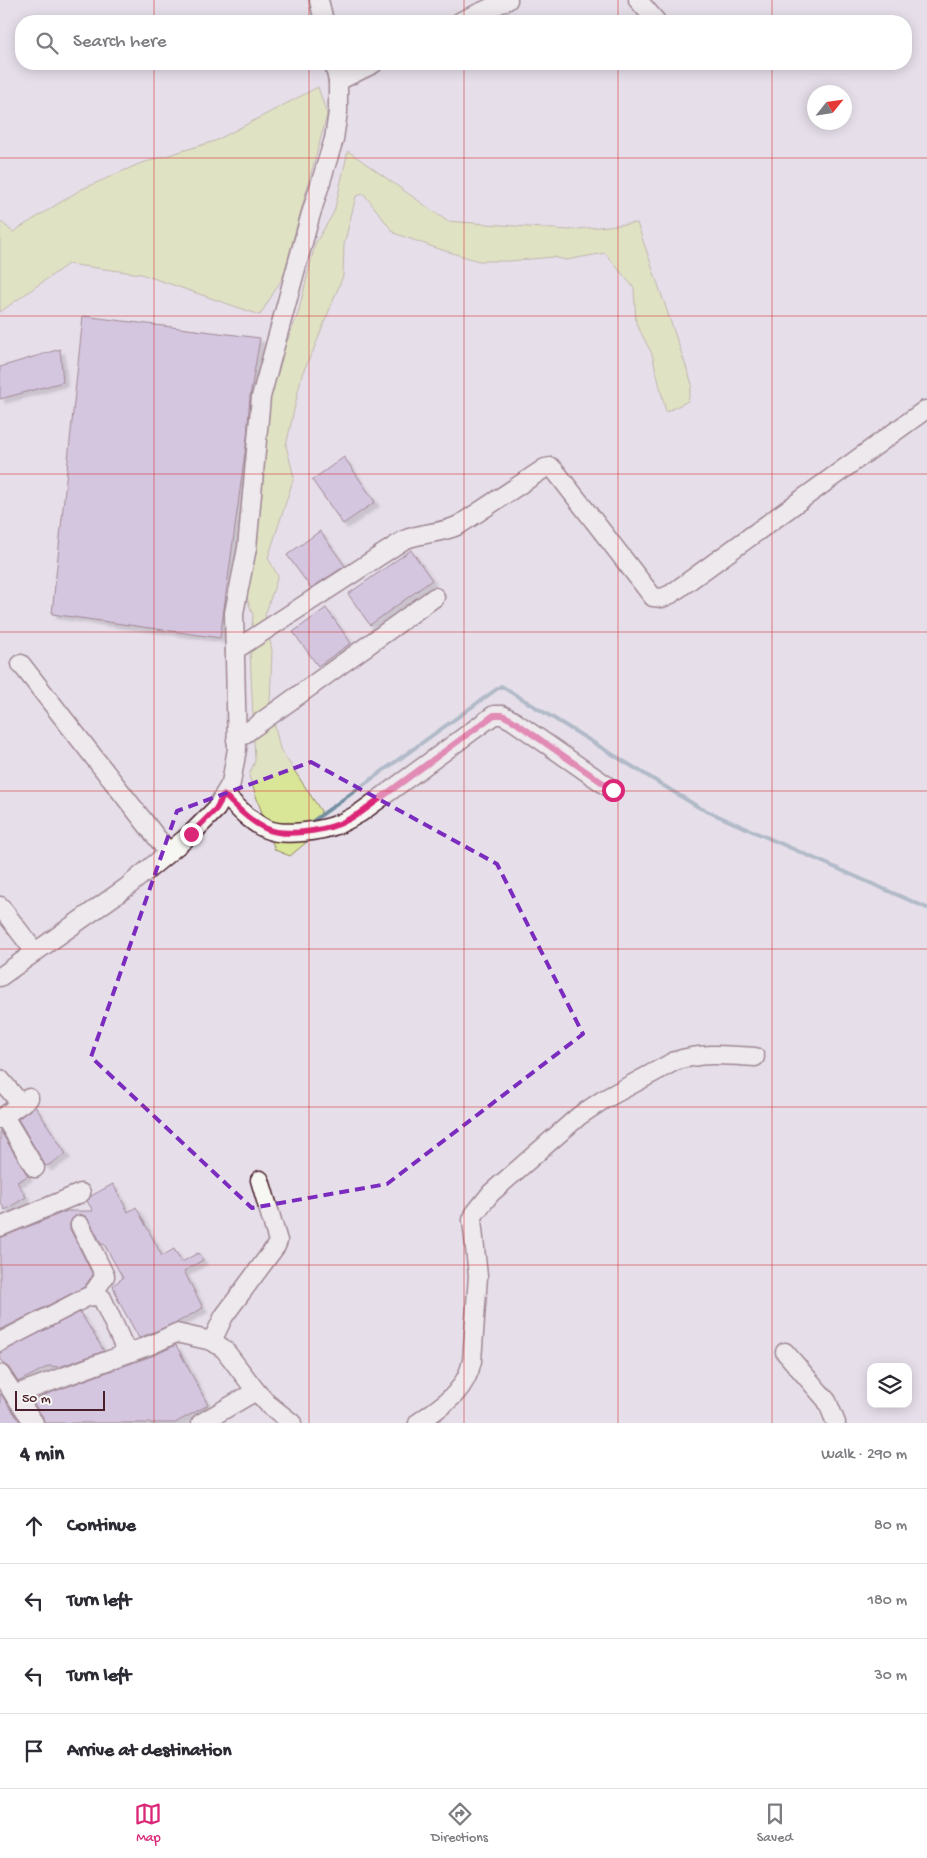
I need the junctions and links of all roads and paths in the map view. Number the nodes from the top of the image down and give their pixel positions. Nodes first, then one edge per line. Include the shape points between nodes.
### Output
1 (319, 0) edge
2 (508, 0) edge
3 (638, 0) edge
4 (323, 15) edge
5 (474, 15) edge
6 (651, 15) edge
7 (336, 72) edge
8 (925, 410) dead end
9 (435, 597) dead end
10 (235, 650) junction
11 (21, 664) dead end
12 (236, 740) junction
13 (613, 790) dead end
14 (224, 795) junction
15 (168, 852) junction
16 (0, 906) edge
17 (35, 952) junction
18 (0, 977) edge
19 (755, 1057) dead end
20 (0, 1079) edge
21 (2, 1118) edge
22 (35, 1168) dead end
23 (260, 1180) dead end
24 (81, 1193) dead end
25 (80, 1225) dead end
26 (0, 1228) edge
27 (91, 1296) junction
28 (212, 1341) junction
29 (0, 1342) edge
30 (786, 1352) dead end
31 (127, 1353) junction
32 (0, 1374) edge
33 (256, 1391) junction
34 (14, 1395) junction
35 (34, 1423) edge
36 (201, 1423) edge
37 (292, 1423) edge
38 (418, 1423) edge
39 (836, 1423) edge

1 - 4 street
2 - 5 street
3 - 6 street
7 - 10 street via 338,112 334,138 261,398 248,548 234,613
8 - 10 street via 662,598 653,597 556,472 545,468 459,525 447,531 418,534 404,540
9 - 12 street
10 - 12 street
11 - 15 street
12 - 14 street via 231,783
13 - 14 street via 512,720 494,715 360,813 324,829 284,833 267,829
14 - 15 street via 216,809
15 - 17 street via 127,886
16 - 17 street
17 - 18 street
19 - 38 street via 704,1054 675,1061 590,1107 491,1193 472,1220 478,1276 469,1374 454,1396
20 - 21 street via 25,1101
21 - 22 street
23 - 28 street via 278,1241 224,1316
24 - 26 street
25 - 27 street via 105,1276
27 - 29 street
27 - 31 street via 102,1298
28 - 31 street via 176,1334
28 - 33 street via 224,1349
30 - 39 street via 828,1401
31 - 34 street
32 - 34 street
33 - 36 street
33 - 37 street
34 - 35 street

